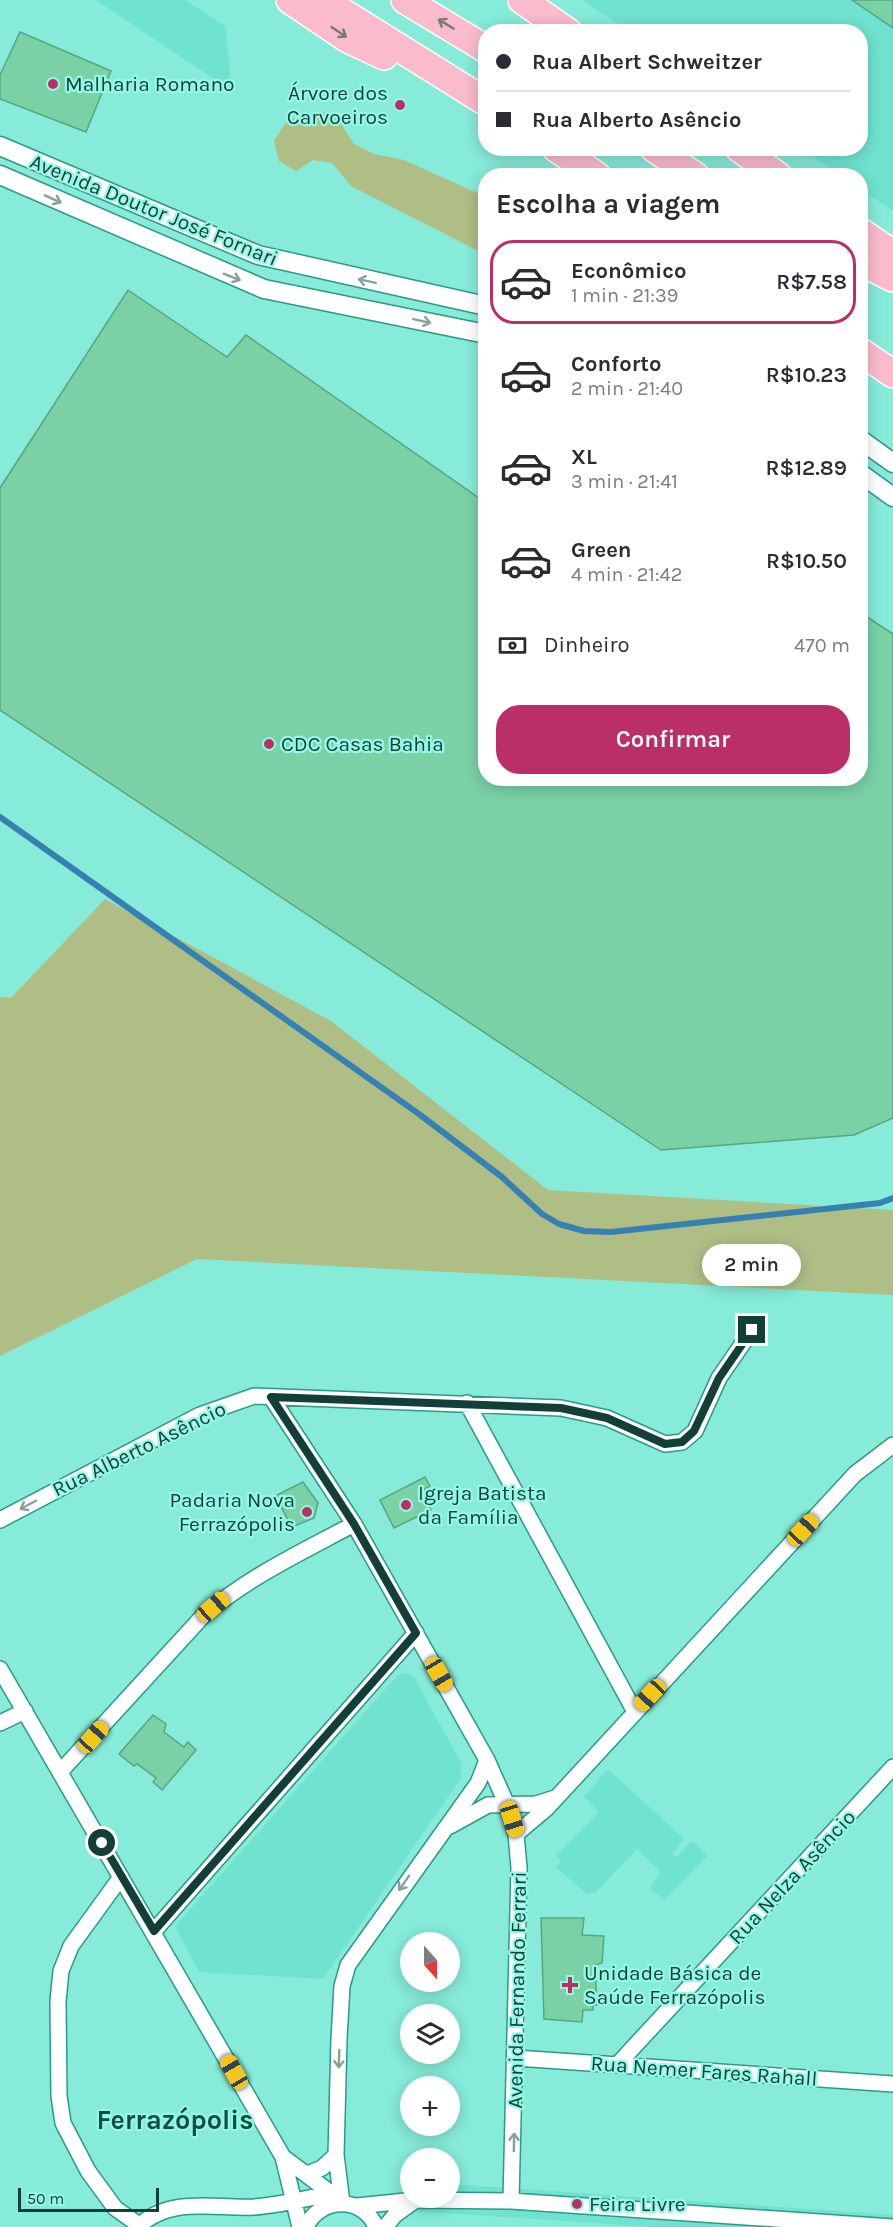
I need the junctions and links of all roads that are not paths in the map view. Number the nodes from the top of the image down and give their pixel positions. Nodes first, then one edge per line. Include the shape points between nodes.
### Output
1 (290, 0) edge
2 (323, 0) edge
3 (405, 0) edge
4 (522, 0) edge
5 (556, 24) edge
6 (478, 44) edge
7 (442, 75) junction
8 (478, 97) edge
9 (0, 146) edge
10 (568, 156) edge
11 (666, 156) edge
12 (750, 156) edge
13 (585, 168) edge
14 (683, 168) edge
15 (767, 168) edge
16 (0, 175) edge
17 (868, 237) edge
18 (893, 254) edge
19 (868, 266) edge
20 (893, 278) edge
21 (478, 304) edge
22 (478, 332) edge
23 (868, 357) edge
24 (893, 374) edge
25 (868, 445) edge
26 (893, 463) edge
27 (868, 479) edge
28 (893, 497) edge
29 (752, 1330) dead end
30 (271, 1397) junction
31 (467, 1403) junction
32 (893, 1445) edge
33 (0, 1520) edge
34 (354, 1524) junction
35 (416, 1633) junction
36 (0, 1669) edge
37 (25, 1711) junction
38 (635, 1712) junction
39 (0, 1723) edge
40 (487, 1760) junction
41 (893, 1767) edge
42 (62, 1771) junction
43 (893, 1789) edge
44 (874, 1790) junction
45 (556, 1798) junction
46 (507, 1805) junction
47 (516, 1834) junction
48 (438, 1835) junction
49 (121, 1877) junction
50 (154, 1931) junction
51 (516, 2058) junction
52 (617, 2066) junction
53 (893, 2084) edge
54 (336, 2155) junction
55 (283, 2157) junction
56 (307, 2174) junction
57 (294, 2200) junction
58 (400, 2200) edge
59 (460, 2200) edge
60 (343, 2201) junction
61 (511, 2201) junction
62 (404, 2208) edge
63 (138, 2226) edge
64 (300, 2227) edge
65 (306, 2227) edge
66 (376, 2227) edge
67 (385, 2227) edge
68 (893, 2227) edge

1 -> 7 highway via 348,39 405,66
2 - 7 highway
6 -> 3 highway
4 - 5 highway
7 - 8 highway
21 -> 9 street, Avenida Doutor José Fornari via 258,255
10 - 13 highway
11 - 14 highway
12 - 15 highway
16 -> 22 street, Avenida Doutor José Fornari via 264,289
17 - 18 highway
19 - 20 highway
23 - 24 highway
25 - 26 street
27 - 28 street
29 - 31 street, Rua Alberto Asêncio via 719,1378 694,1431 682,1442 665,1444 592,1413
30 - 31 street, Rua Alberto Asêncio
30 -> 33 street, Rua Alberto Asêncio via 254,1396 200,1415
30 - 34 street, Avenida Fernando Ferrari
31 - 38 street
32 - 38 street via 855,1474
34 - 35 street, Avenida Fernando Ferrari
34 - 42 street via 283,1562 216,1605
35 - 40 street, Avenida Fernando Ferrari
35 - 50 street
36 - 37 street
37 - 39 street
37 - 42 street
38 - 45 street
40 - 46 street, Avenida Fernando Ferrari
40 - 48 street via 477,1783
41 - 44 street, Rua Nelza Asêncio
42 - 49 street
43 - 44 street
44 - 52 street, Rua Nelza Asêncio
45 - 46 street via 536,1804
45 - 47 street
46 - 47 street, Avenida Fernando Ferrari
46 - 48 street via 480,1808
47 - 51 street, Avenida Fernando Ferrari
48 -> 54 street via 348,1965 342,1986
49 - 50 street
49 - 63 street via 71,1946 61,1971 59,2096 63,2123 88,2171 115,2208
50 - 55 street
51 - 52 street, Rua Nemer Fares Rahall
61 -> 51 street, Avenida Fernando Ferrari
52 - 53 street, Rua Nemer Fares Rahall
54 - 56 street via 322,2168
54 - 60 street
55 - 56 street
55 - 57 street
56 - 60 street
57 - 60 street
57 - 63 street via 252,2207 170,2208
57 - 64 street
58 - 60 street
59 - 61 street
60 - 65 street via 318,2211
60 - 66 street via 369,2216
61 - 68 street
62 - 67 street

